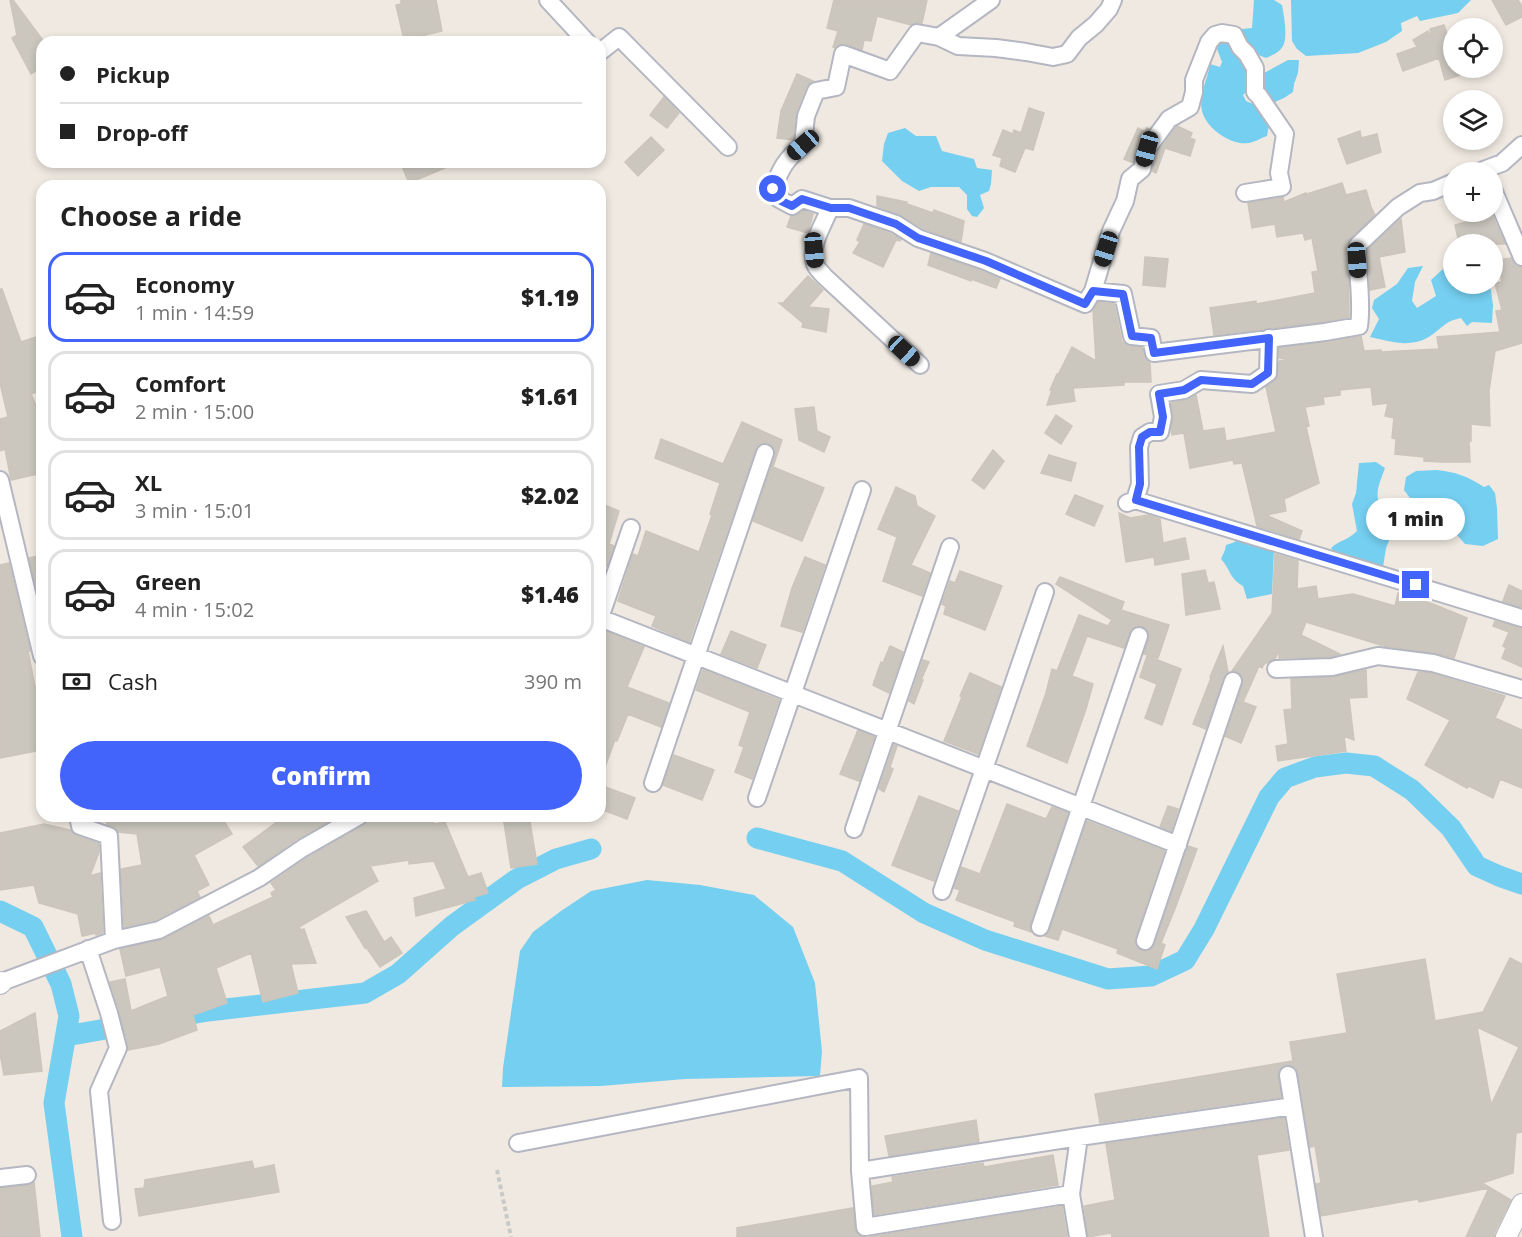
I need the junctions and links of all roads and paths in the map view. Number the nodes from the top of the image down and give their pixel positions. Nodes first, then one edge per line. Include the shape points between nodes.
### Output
1 (548, 0) edge
2 (991, 0) edge
3 (1113, 0) edge
4 (581, 36) edge
5 (939, 37) junction
6 (606, 47) edge
7 (1522, 145) edge
8 (728, 147) dead end
9 (1503, 162) edge
10 (1443, 187) edge
11 (1245, 193) dead end
12 (831, 208) junction
13 (1503, 213) edge
14 (1522, 257) edge
15 (1093, 291) junction
16 (1269, 338) junction
17 (920, 365) dead end
18 (765, 453) dead end
19 (0, 480) edge
20 (862, 490) dead end
21 (631, 528) dead end
22 (950, 547) dead end
23 (1045, 592) dead end
24 (606, 601) edge
25 (1522, 618) edge
26 (606, 620) edge
27 (36, 631) edge
28 (1139, 636) dead end
29 (696, 655) junction
30 (1276, 669) dead end
31 (1233, 681) dead end
32 (1522, 689) edge
33 (793, 694) junction
34 (888, 731) junction
35 (984, 769) junction
36 (653, 783) dead end
37 (757, 798) dead end
38 (1081, 807) junction
39 (79, 822) edge
40 (348, 822) edge
41 (855, 829) dead end
42 (1178, 845) junction
43 (942, 891) dead end
44 (1040, 927) dead end
45 (114, 940) junction
46 (1145, 941) dead end
47 (82, 952) junction
48 (1, 983) edge
49 (1288, 1075) dead end
50 (1293, 1106) junction
51 (1079, 1137) junction
52 (518, 1143) dead end
53 (497, 1170) dead end
54 (860, 1171) junction
55 (27, 1175) dead end
56 (0, 1178) edge
57 (1071, 1194) junction
58 (1522, 1204) edge
59 (112, 1221) dead end
60 (866, 1232) edge
61 (511, 1237) edge
62 (1078, 1237) edge
63 (1314, 1237) edge
64 (1506, 1237) edge

1 - 4 street
2 - 5 street
3 - 5 street via 1067,54 1053,57 958,46
5 - 12 street via 917,33 890,71 843,54 837,87 816,91 806,116 803,145 789,157 773,189 779,200 792,206 802,199
6 - 8 street via 619,37
7 - 9 street
10 - 16 street via 1420,193 1398,207 1358,245 1359,326
11 - 15 street via 1282,187 1279,173 1284,134 1255,92 1255,68 1247,54 1234,35 1221,33 1209,42 1202,58 1190,107 1170,119 1147,149 1142,169 1130,179
12 - 15 street via 849,208 896,224 918,238 986,261 1085,304
12 - 17 street via 814,250 815,265
13 - 14 street
15 - 16 street via 1123,294 1132,336 1151,338 1154,353
16 - 25 street via 1268,373 1252,384 1201,380 1184,390 1159,394 1163,417 1160,432 1142,437 1140,484 1131,501
18 - 29 street
19 - 27 street
20 - 33 street
21 - 24 street
22 - 34 street
23 - 35 street
26 - 29 street
28 - 38 street
29 - 33 street
29 - 36 street
30 - 32 street via 1332,667 1378,656 1433,663
31 - 42 street
33 - 34 street
33 - 37 street
34 - 35 street
34 - 41 street
35 - 38 street
35 - 43 street
38 - 42 street
38 - 44 street
39 - 45 street via 80,826 109,836
40 - 45 street via 259,878 159,930
42 - 46 street
45 - 47 street
47 - 48 street
47 - 59 street via 109,1013 118,1048 99,1091
49 - 50 street
50 - 51 street
50 - 63 street
51 - 54 street
51 - 57 street
52 - 54 street via 860,1078
53 - 61 path
54 - 60 street
55 - 56 street
57 - 60 street
57 - 62 street
58 - 64 street

